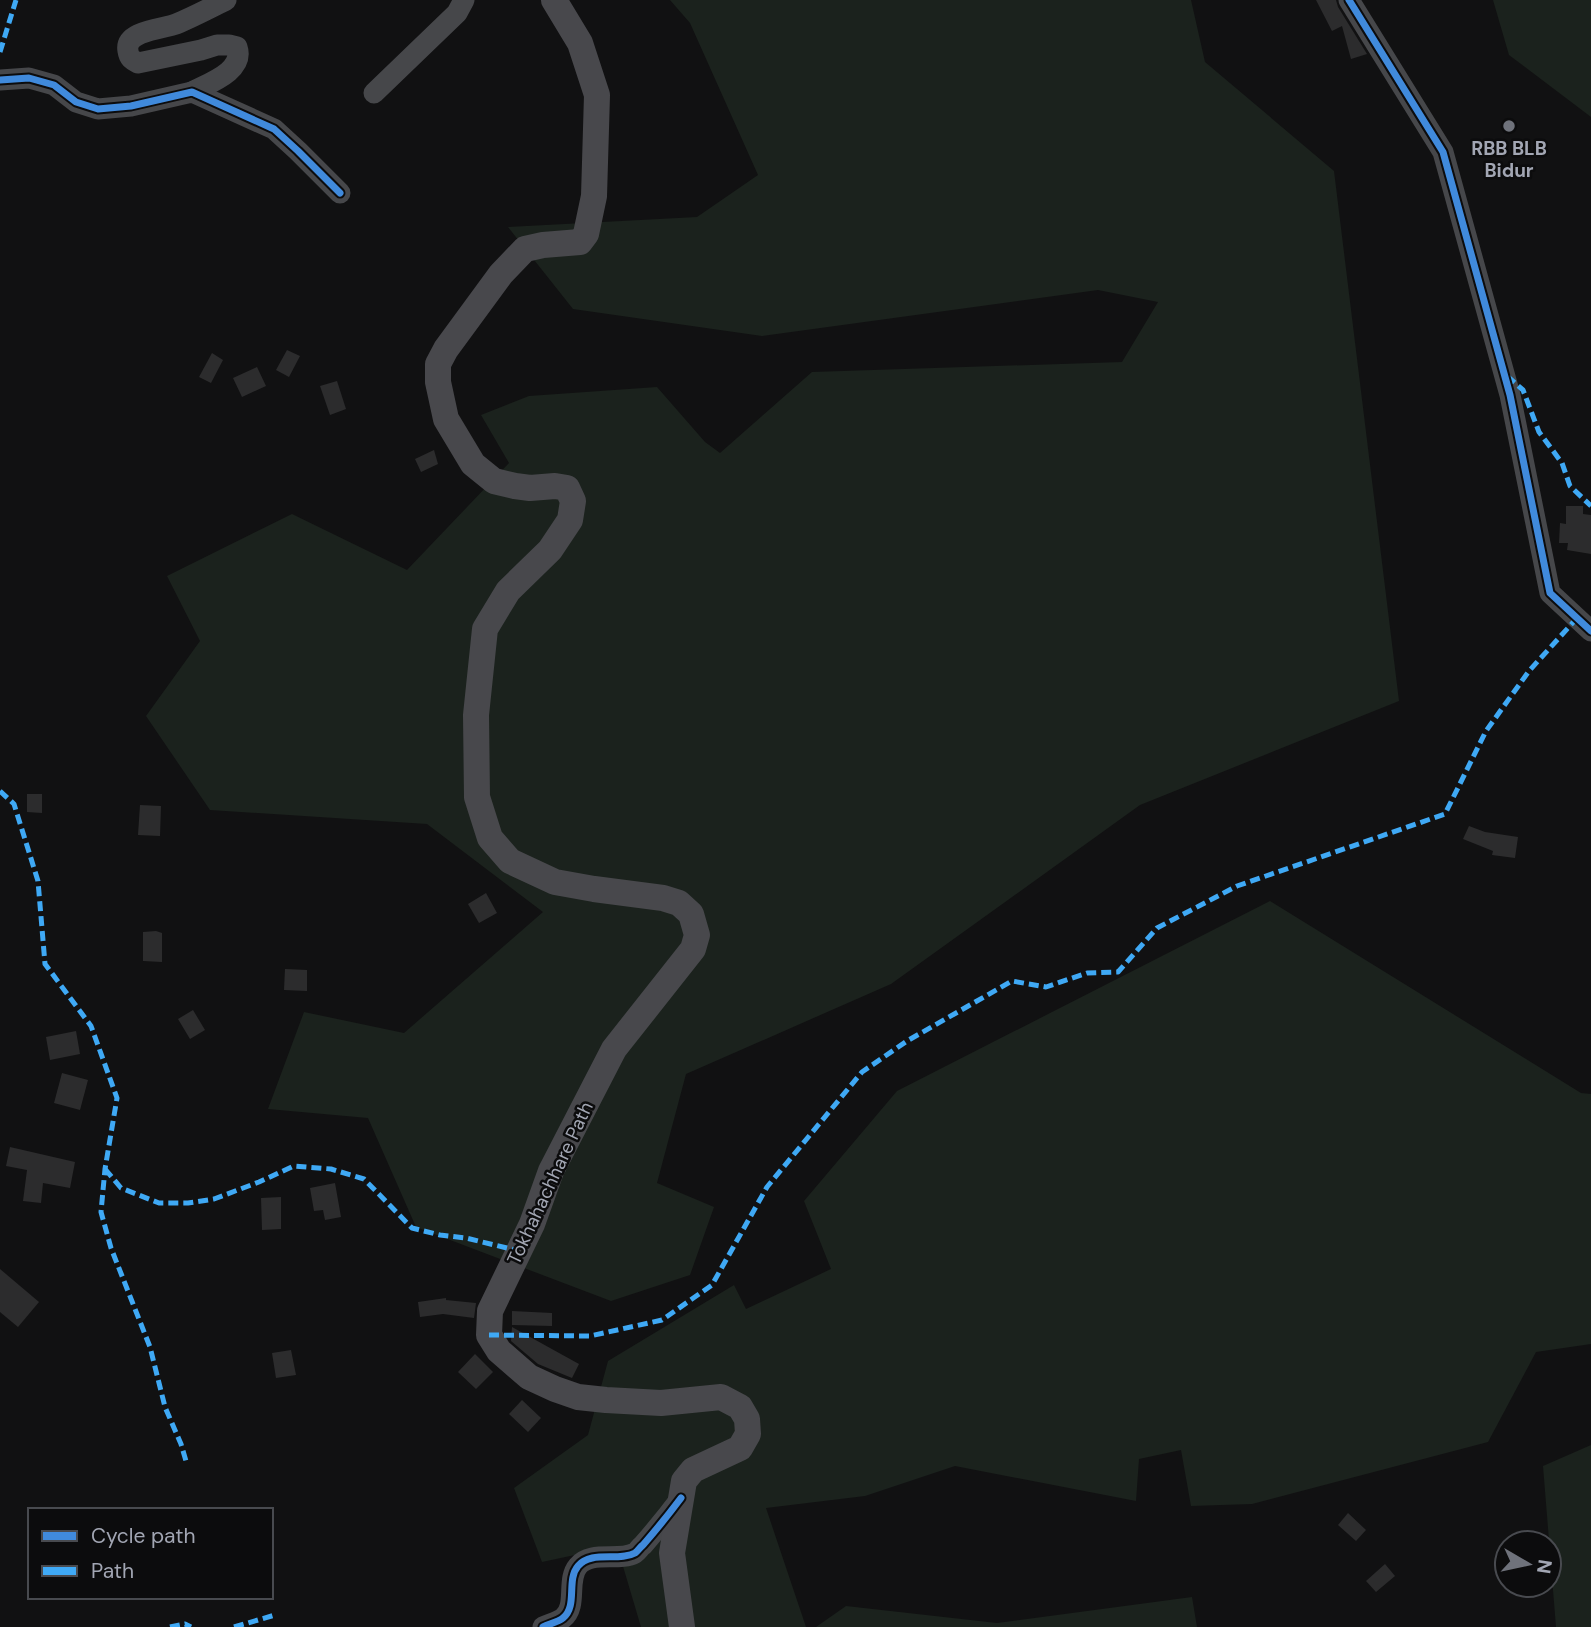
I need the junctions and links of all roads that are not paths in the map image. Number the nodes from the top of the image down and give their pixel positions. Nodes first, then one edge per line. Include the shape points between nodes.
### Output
1 (226, 0) edge
2 (464, 0) edge
3 (554, 0) edge
4 (1349, 0) edge
5 (0, 80) edge
6 (192, 92) junction
7 (374, 93) dead end
8 (340, 193) dead end
9 (1591, 631) edge
10 (681, 1498) junction
11 (543, 1627) edge
12 (682, 1627) edge

1 - 6 street via 174,25 144,32 128,45 131,60 138,63 217,45 237,47 238,60 228,73
2 - 7 street via 457,13
3 - 10 main road, Tokhahachhare Path via 580,43 597,95 594,196 586,234 580,242 525,249 501,274 438,364 446,419 473,464 494,481 530,488 567,488 573,501 570,520 550,550 508,591 485,629 476,715 477,797 490,838 510,860 555,882 679,903 691,914 697,935 693,949 614,1049 551,1171 490,1311 489,1335 499,1351 529,1377 578,1397 661,1403 721,1396 740,1407 748,1434 740,1448 693,1470 684,1481
4 - 9 street via 1443,152 1510,395 1550,593
5 - 6 street via 29,78 54,85 76,102 98,109
6 - 8 street via 274,129
10 - 11 street via 635,1553 579,1564 572,1576 568,1610 563,1618
10 - 12 main road, Tokhahachhare Path via 672,1553

